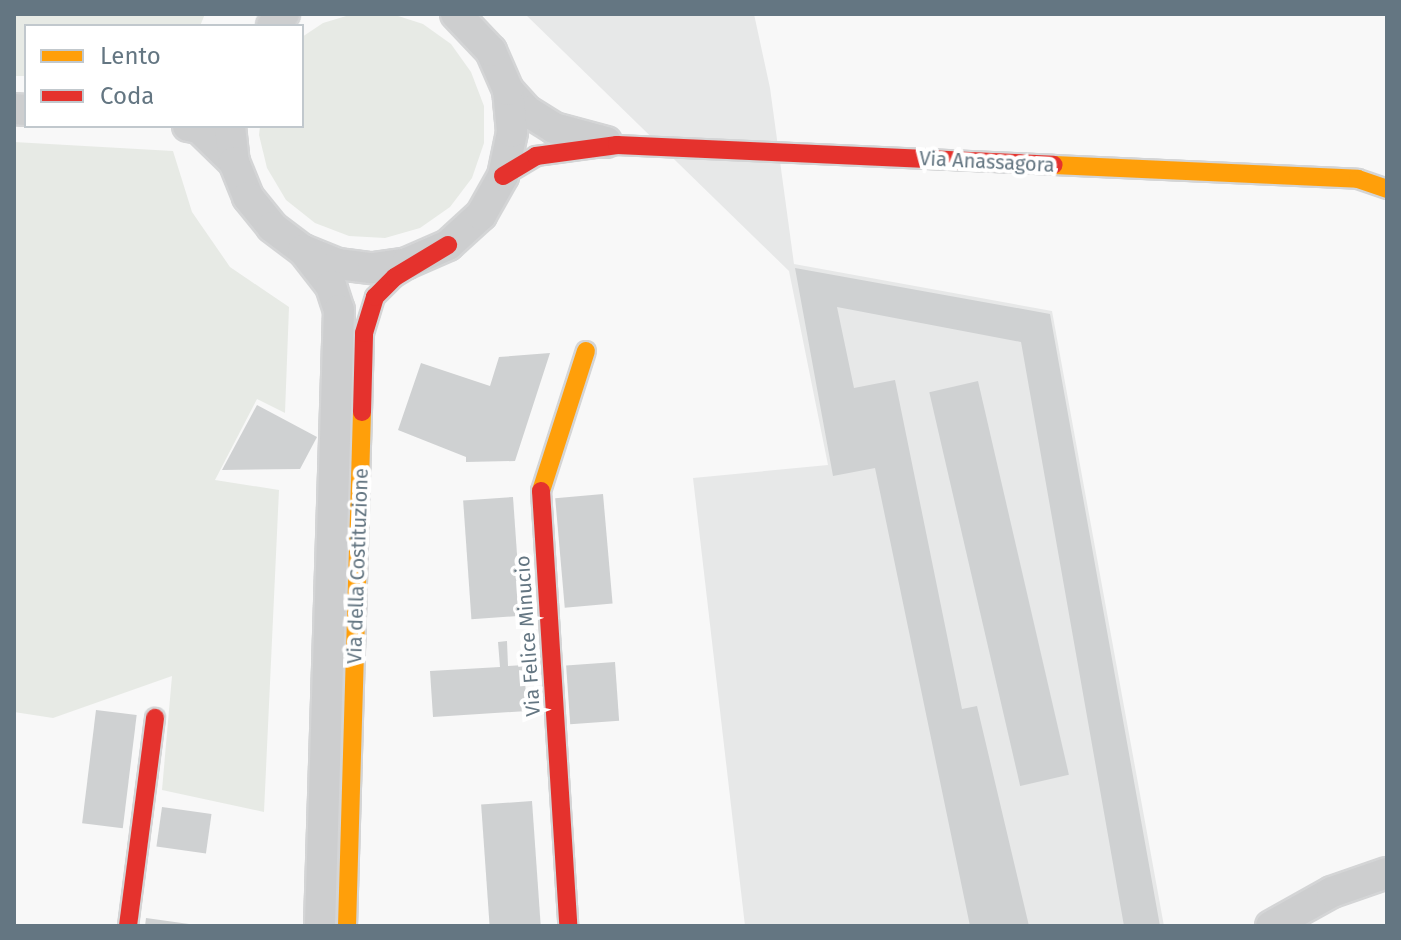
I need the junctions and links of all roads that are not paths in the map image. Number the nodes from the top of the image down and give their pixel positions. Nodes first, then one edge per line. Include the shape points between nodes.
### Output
1 (456, 14) edge
2 (508, 90) junction
3 (193, 128) edge
4 (230, 128) edge
5 (617, 145) junction
6 (234, 162) junction
7 (1387, 170) edge
8 (503, 176) junction
9 (1358, 179) junction
10 (1387, 189) edge
11 (448, 245) junction
12 (303, 250) junction
13 (586, 351) dead end
14 (155, 718) dead end
15 (1387, 873) edge
16 (128, 926) edge
17 (320, 926) edge
18 (347, 926) edge
19 (568, 926) edge
20 (1271, 926) edge

1 - 2 street, Via della Costituzione via 491,51
2 - 5 street, Via Anassagora via 527,111 554,128
2 - 8 street, Via della Costituzione via 512,132
3 - 6 street via 206,133
4 - 6 street, Via della Costituzione
5 - 8 street, Via Anassagora via 536,156
5 - 9 street, Via Anassagora
6 - 12 street, Via della Costituzione via 248,197 272,227
7 - 9 street, Via Anassagora
8 - 11 street, Via della Costituzione via 481,215
9 - 10 street, Via Anassagora
11 - 12 street, Via della Costituzione via 407,263 373,268 338,264
11 - 18 street, Via della Costituzione via 395,277 375,297 364,333
12 - 17 street, Via della Costituzione via 331,286 339,310
13 - 19 street, Via Felice Minucio via 541,483
14 - 16 street
15 - 20 street via 1332,892

